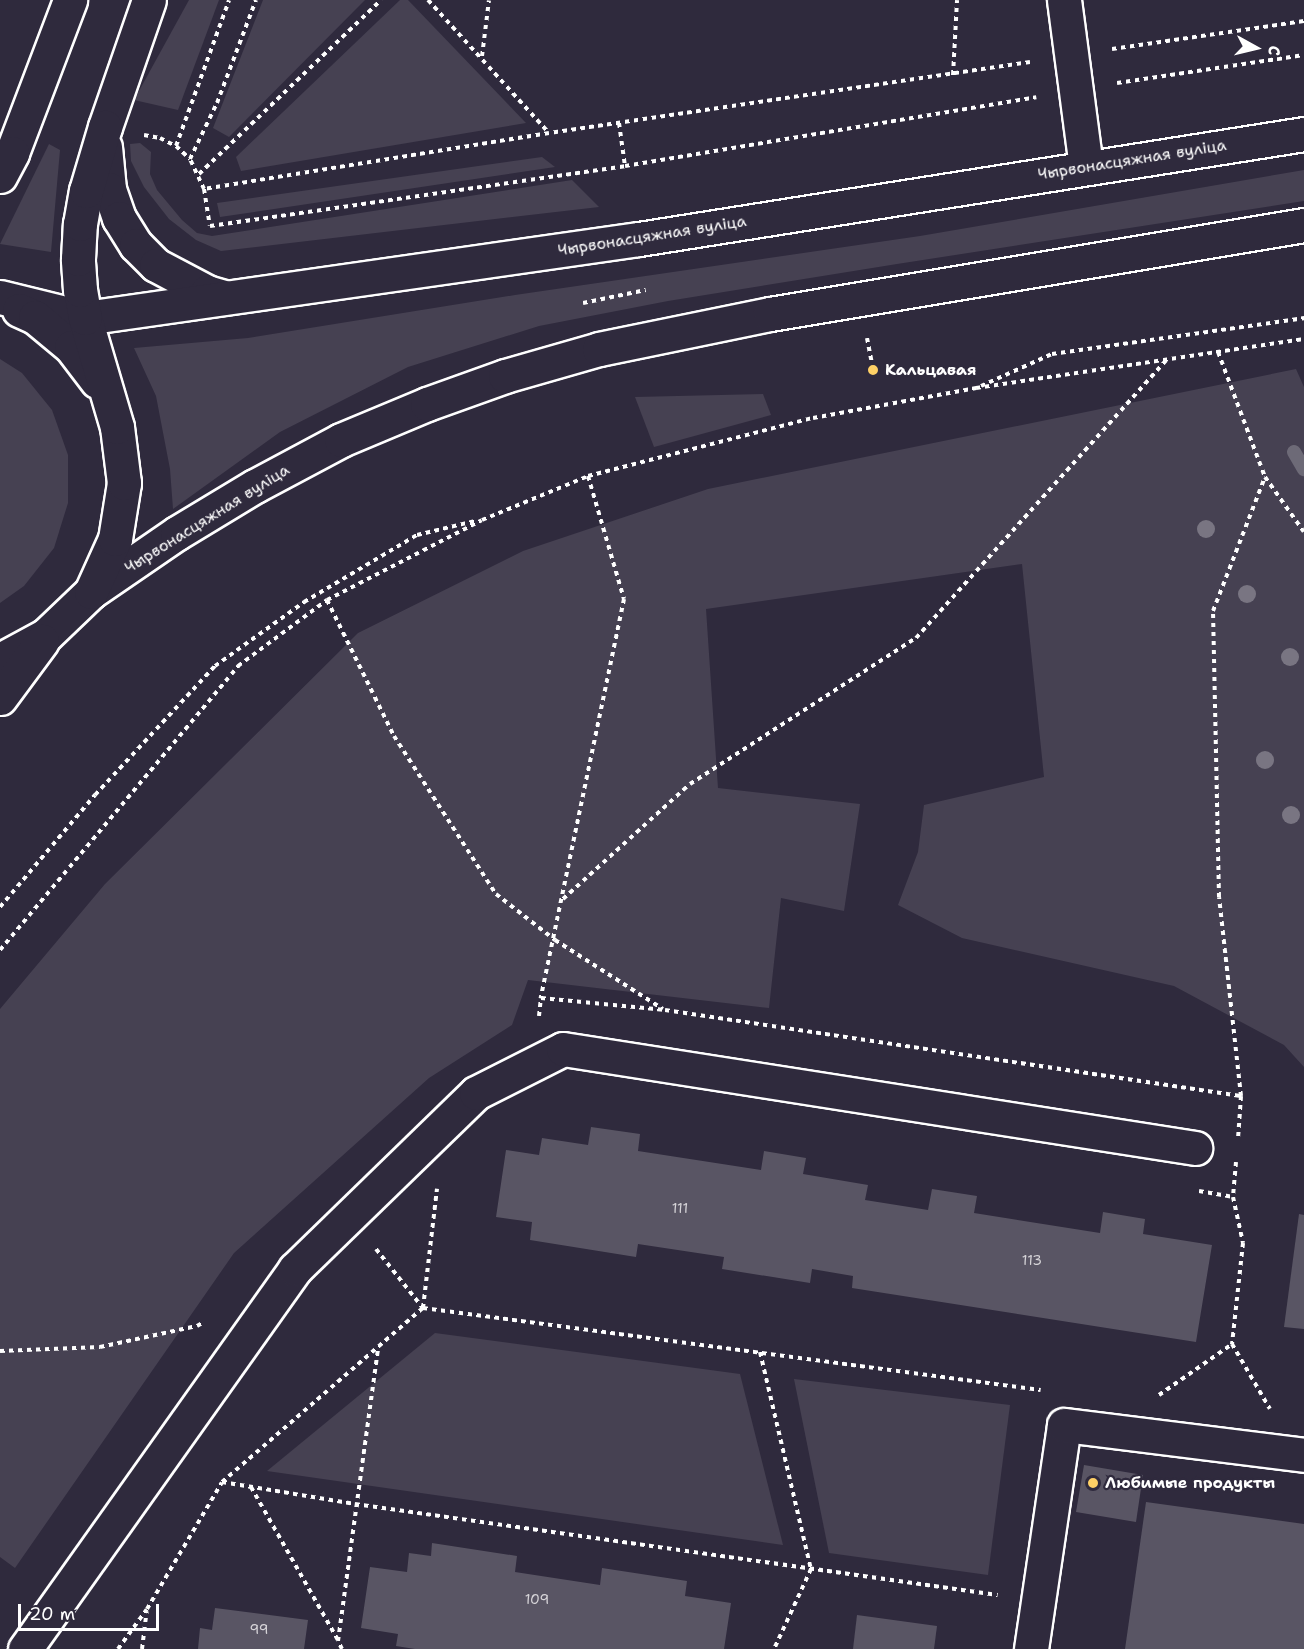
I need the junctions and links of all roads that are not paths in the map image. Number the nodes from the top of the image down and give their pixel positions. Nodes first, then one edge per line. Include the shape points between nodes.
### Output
1 (70, 0) edge
2 (149, 0) edge
3 (1064, 0) edge
4 (105, 127) junction
5 (1304, 134) edge
6 (4, 166) edge
7 (1086, 167) junction
8 (1304, 225) edge
9 (0, 297) edge
10 (230, 299) junction
11 (0, 302) edge
12 (85, 318) junction
13 (117, 427) junction
14 (91, 592) junction
15 (46, 635) junction
16 (0, 660) edge
17 (0, 698) edge
18 (1195, 1148) dead end
19 (1304, 1455) edge
20 (25, 1649) edge
21 (1031, 1649) edge

1 - 6 main road
2 - 4 main road
3 - 7 main road
4 - 10 main road via 104,159 109,189 119,218 136,244 156,265 181,280
4 - 12 main road via 80,224 80,290
5 - 7 main road, Чырвонасцяжная вуліца
7 - 10 main road, Чырвонасцяжная вуліца
8 - 14 main road, Чырвонасцяжная вуліца via 770,314 599,349 505,376 341,440 177,533
9 - 12 main road, Чырвонасцяжная вуліца
10 - 12 main road, Чырвонасцяжная вуліца
11 - 13 main road via 35,317 71,347 99,384
12 - 13 main road
13 - 14 main road via 124,483 115,538
14 - 15 main road
15 - 16 main road
15 - 17 main road
18 - 20 main road via 563,1049 476,1093 295,1269
19 - 21 main road via 1064,1425

